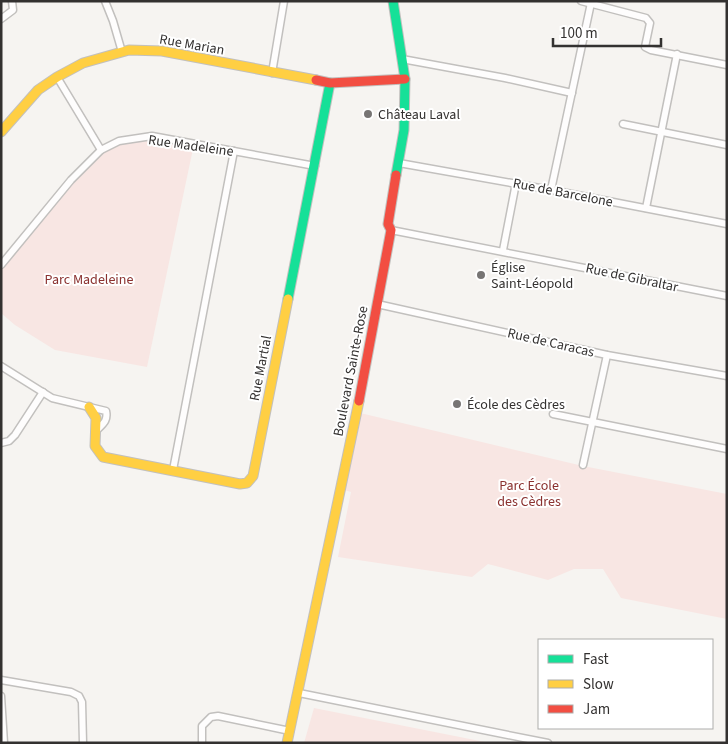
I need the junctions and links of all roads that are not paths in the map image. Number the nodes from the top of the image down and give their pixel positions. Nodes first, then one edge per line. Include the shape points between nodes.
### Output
1 (12, 1) edge
2 (105, 1) edge
3 (284, 1) edge
4 (393, 1) edge
5 (581, 1) edge
6 (591, 3) junction
7 (1, 19) edge
8 (122, 52) junction
9 (677, 54) junction
10 (402, 59) junction
11 (727, 65) edge
12 (272, 73) junction
13 (56, 77) junction
14 (404, 79) junction
15 (330, 83) junction
16 (572, 93) junction
17 (623, 124) dead end
18 (1, 132) edge
19 (662, 132) junction
20 (727, 145) edge
21 (101, 150) junction
22 (234, 151) junction
23 (399, 164) junction
24 (315, 166) junction
25 (516, 183) junction
26 (552, 190) junction
27 (646, 208) junction
28 (727, 224) edge
29 (391, 230) junction
30 (503, 250) junction
31 (1, 265) edge
32 (727, 296) edge
33 (377, 304) junction
34 (607, 355) junction
35 (1, 366) edge
36 (727, 376) edge
37 (43, 392) junction
38 (89, 407) joint
39 (553, 414) dead end
40 (593, 422) junction
41 (1, 443) edge
42 (727, 449) edge
43 (583, 465) dead end
44 (173, 470) junction
45 (1, 680) edge
46 (300, 693) junction
47 (1, 696) edge
48 (290, 731) junction
49 (4, 743) edge
50 (83, 743) edge
51 (202, 743) edge
52 (287, 743) edge
53 (548, 743) edge

1 - 7 street via 12,10
2 - 8 street
3 - 12 street
4 - 10 street, Boulevard Sainte-Rose
5 - 6 street
6 - 9 street via 646,18 650,23 645,47
6 - 16 street
8 - 12 street, Rue Marian via 162,51
8 - 13 street, Rue Marian via 84,63
9 - 11 street
9 - 19 street
10 - 14 street, Boulevard Sainte-Rose
10 - 16 street
12 - 15 street, Rue Marian
13 - 18 street, Rue Marian via 38,90
13 - 21 street
14 - 15 street, Rue Marian
14 - 23 street, Boulevard Sainte-Rose via 404,130
15 - 24 street, Rue Martial
16 - 26 street
17 - 19 street
19 - 20 street
19 - 27 street
21 - 22 street, Rue Madeleine via 119,141 152,136
21 - 31 street, Rue Madeleine via 71,180
22 - 24 street, Rue Madeleine
22 - 44 street
23 - 25 street, Rue de Barcelone
23 - 29 street, Boulevard Sainte-Rose via 388,224
24 - 44 street, Rue Martial via 253,476 240,484
25 - 26 street, Rue de Barcelone
25 - 30 street
26 - 27 street, Rue de Barcelone
27 - 28 street, Rue de Barcelone
29 - 30 street, Rue de Gibraltar
29 - 33 street, Boulevard Sainte-Rose
30 - 32 street, Rue de Gibraltar
33 - 34 street, Rue de Caracas
33 - 46 street, Boulevard Sainte-Rose
34 - 36 street, Rue de Caracas
34 - 40 street
35 - 37 street, Rue Martial
37 - 38 street, Rue Martial via 52,398
37 - 41 street via 15,436
38 - 44 street, Rue Martial via 96,418 95,446 103,457
39 - 40 street
40 - 42 street
40 - 43 street
45 - 50 street via 79,696
46 - 48 street, Boulevard Sainte-Rose
46 - 53 street
47 - 49 street
48 - 51 street via 211,716 202,726
48 - 52 street, Boulevard Sainte-Rose

